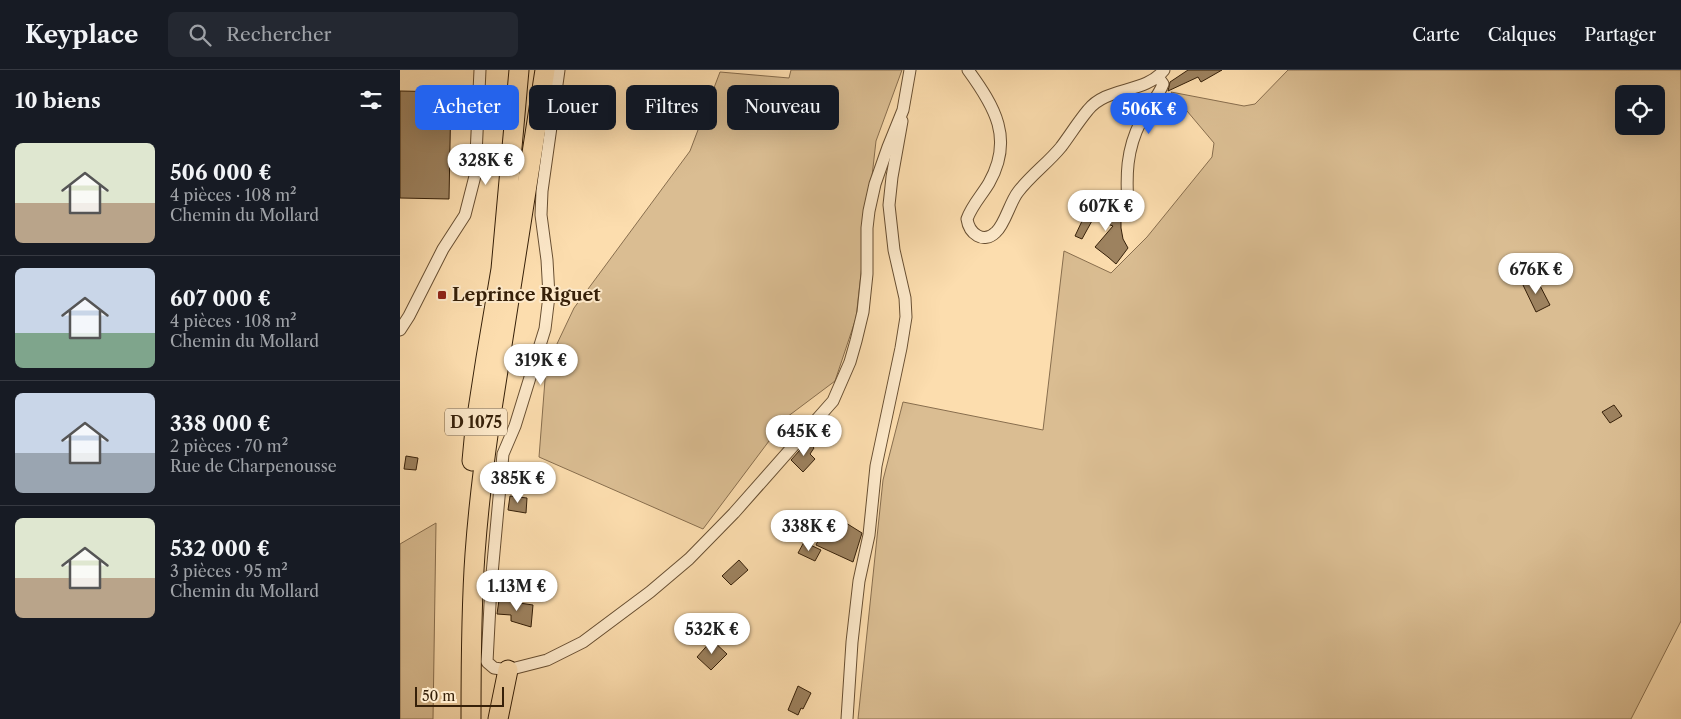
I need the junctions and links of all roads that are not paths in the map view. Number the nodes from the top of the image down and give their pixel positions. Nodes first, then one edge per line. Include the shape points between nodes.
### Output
1 (480, 70) edge
2 (519, 70) edge
3 (544, 70) edge
4 (559, 70) edge
5 (910, 70) edge
6 (968, 70) edge
7 (1161, 74) edge
8 (903, 110) junction
9 (1128, 208) dead end
10 (501, 269) junction
11 (400, 330) edge
12 (508, 670) junction
13 (460, 719) edge
14 (470, 719) edge
15 (498, 719) edge
16 (847, 719) edge

1 - 11 street via 475,176 465,215
2 - 10 main road, D 1075
3 - 10 main road, D 1075 via 521,152
3 - 14 main road, D 1075 via 481,486 475,555
4 - 12 street via 542,191 541,215 549,296 545,330 504,454 491,585 487,662 494,668
5 - 8 street
6 - 7 street via 992,109 1001,135 998,164 966,218 971,232 983,237 997,232 1016,194 1060,148 1095,102
7 - 9 street via 1159,94 1142,119 1130,152 1126,173
8 - 12 street via 875,184 867,228 863,312 850,362 833,401 734,512 663,581 583,642 548,660
8 - 16 street via 889,205 906,317 876,466 869,535 859,581
10 - 13 main road, D 1075 via 474,448 462,577
12 - 15 main road

